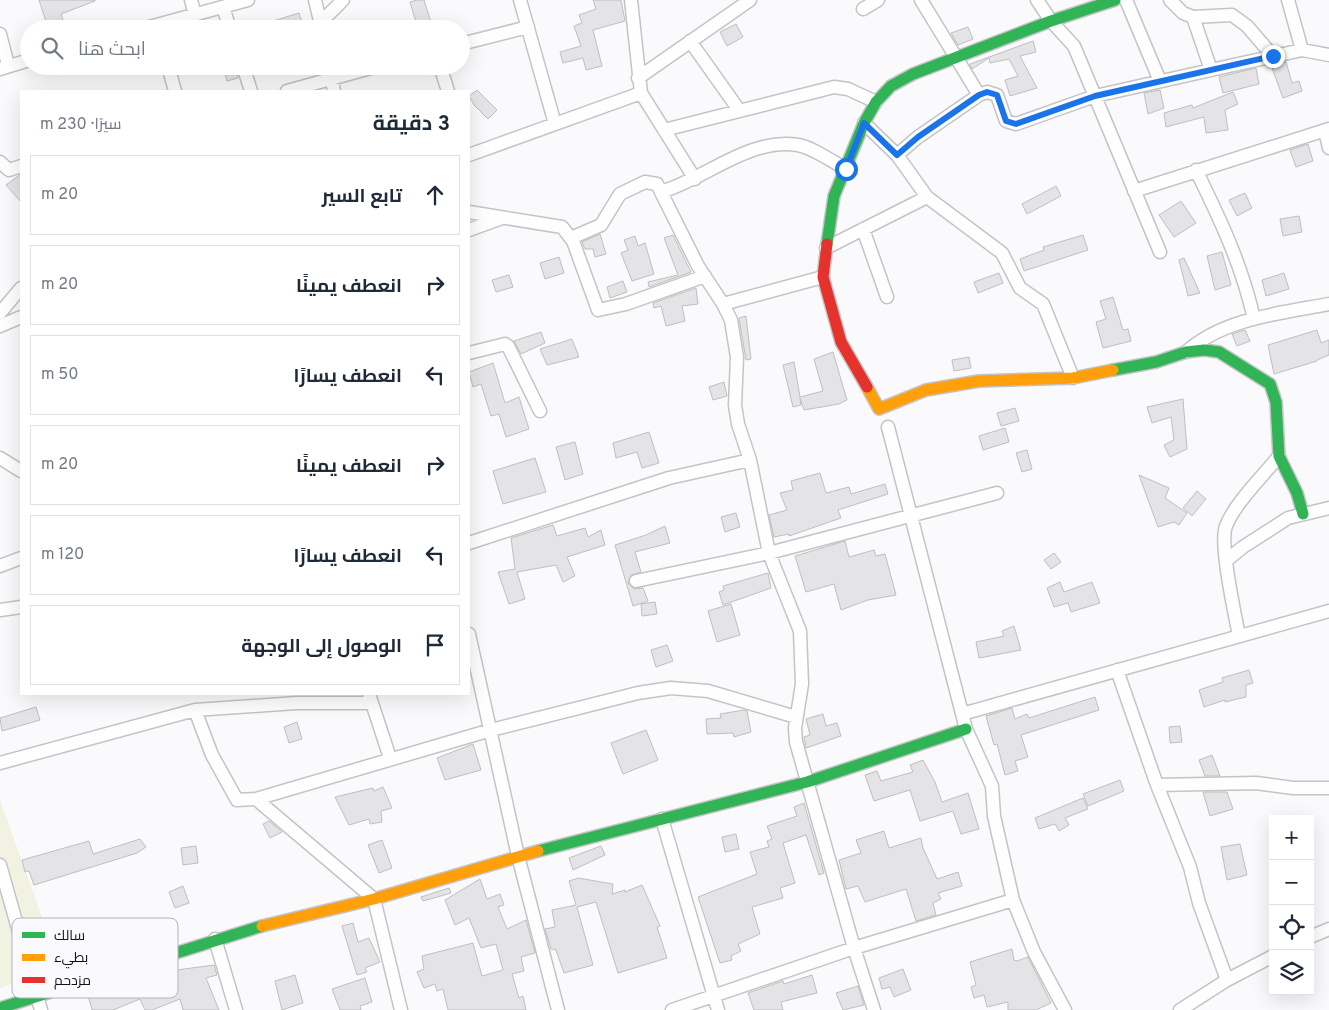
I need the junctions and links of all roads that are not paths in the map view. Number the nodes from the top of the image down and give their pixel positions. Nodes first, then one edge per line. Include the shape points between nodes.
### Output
1 (191, 0) edge
2 (248, 0) edge
3 (315, 0) edge
4 (343, 0) edge
5 (520, 0) edge
6 (631, 0) edge
7 (750, 0) edge
8 (878, 0) edge
9 (921, 0) edge
10 (1036, 0) edge
11 (1115, 0) edge
12 (1126, 0) edge
13 (1170, 0) edge
14 (1288, 0) edge
15 (223, 7) junction
16 (863, 9) dead end
17 (195, 14) junction
18 (1193, 17) junction
19 (177, 20) edge
20 (227, 20) edge
21 (320, 20) edge
22 (326, 20) edge
23 (1051, 21) junction
24 (528, 27) junction
25 (0, 34) edge
26 (690, 41) junction
27 (470, 42) edge
28 (1302, 50) junction
29 (1329, 55) edge
30 (1273, 56) junction
31 (956, 57) junction
32 (20, 63) edge
33 (4, 67) edge
34 (1211, 70) junction
35 (171, 75) edge
36 (246, 75) edge
37 (346, 75) edge
38 (443, 75) edge
39 (638, 78) junction
40 (332, 79) edge
41 (1160, 81) junction
42 (175, 90) edge
43 (251, 90) edge
44 (291, 90) edge
45 (448, 90) edge
46 (640, 93) junction
47 (979, 95) junction
48 (1095, 96) junction
49 (876, 102) junction
50 (739, 110) junction
51 (864, 123) junction
52 (555, 124) junction
53 (664, 130) junction
54 (1327, 130) edge
55 (1329, 148) edge
56 (470, 155) edge
57 (897, 155) junction
58 (0, 162) edge
59 (20, 166) edge
60 (846, 169) junction
61 (1196, 170) junction
62 (695, 179) junction
63 (1134, 191) junction
64 (661, 192) junction
65 (927, 197) junction
66 (470, 212) edge
67 (504, 218) junction
68 (863, 229) junction
69 (470, 230) edge
70 (571, 238) junction
71 (826, 248) junction
72 (1160, 252) dead end
73 (704, 276) junction
74 (823, 277) junction
75 (20, 289) edge
76 (887, 297) dead end
77 (724, 304) junction
78 (1329, 304) edge
79 (0, 313) edge
80 (20, 318) edge
81 (1254, 319) junction
82 (0, 326) edge
83 (1186, 352) junction
84 (470, 353) edge
85 (1073, 378) junction
86 (540, 411) dead end
87 (888, 427) dead end
88 (1278, 456) junction
89 (0, 458) edge
90 (750, 460) junction
91 (20, 470) edge
92 (997, 493) dead end
93 (1329, 508) edge
94 (1303, 514) junction
95 (911, 516) junction
96 (470, 543) edge
97 (770, 553) junction
98 (20, 558) edge
99 (1226, 560) junction
100 (0, 566) edge
101 (636, 581) dead end
102 (20, 607) edge
103 (0, 610) edge
104 (1329, 611) edge
105 (1239, 636) junction
106 (470, 638) edge
107 (1117, 670) junction
108 (295, 698) edge
109 (371, 698) edge
110 (195, 710) junction
111 (962, 714) junction
112 (796, 717) junction
113 (966, 729) junction
114 (491, 730) junction
115 (390, 758) junction
116 (0, 763) edge
117 (807, 782) junction
118 (1157, 785) junction
119 (1329, 788) edge
120 (256, 799) junction
121 (662, 819) junction
122 (518, 856) junction
123 (0, 864) edge
124 (374, 899) junction
125 (1013, 900) junction
126 (15, 918) edge
127 (1329, 929) edge
128 (1314, 935) edge
129 (215, 939) junction
130 (854, 948) junction
131 (178, 951) edge
132 (1269, 958) edge
133 (1227, 980) junction
134 (715, 996) junction
135 (28, 998) edge
136 (0, 1008) edge
137 (1182, 1009) edge
138 (236, 1010) edge
139 (401, 1010) edge
140 (558, 1010) edge
141 (672, 1010) edge
142 (718, 1010) edge
143 (874, 1010) edge
144 (1065, 1010) edge

1 - 17 street
2 - 15 street
3 - 21 street
4 - 22 street
5 - 24 street
6 - 39 street
7 - 26 street
8 - 16 street
9 - 31 street
10 - 23 street
11 - 23 street
12 - 41 street
13 - 18 street via 1183,13
14 - 28 street
15 - 17 street
15 - 20 street
17 - 19 street
18 - 30 street via 1232,15 1247,26
18 - 34 street
23 - 31 street
23 - 48 street via 1074,46
24 - 27 street
24 - 52 street
25 - 33 street
26 - 39 street
26 - 50 street
28 - 29 street
28 - 30 street
30 - 34 street
31 - 47 street
31 - 49 street via 898,82
32 - 33 street
34 - 41 street
35 - 42 street
36 - 43 street
37 - 40 street
38 - 45 street
39 - 46 street
40 - 44 street
41 - 48 street
46 - 52 street
46 - 53 street
47 - 48 street via 987,92 997,95 1010,124
47 - 57 street
48 - 63 street
49 - 50 street via 848,89 834,87
49 - 51 street
50 - 53 street
51 - 57 street
51 - 60 street
52 - 56 street
53 - 62 street
54 - 55 street
54 - 61 street
57 - 65 street
58 - 59 street via 9,170
60 - 62 street via 808,148 782,144 756,148
60 - 71 street via 834,196
61 - 63 street
61 - 81 street via 1229,238
62 - 64 street
63 - 72 street
64 - 70 street via 657,184 639,184 620,194 602,225
64 - 73 street
65 - 68 street
65 - 85 street via 1002,253 1020,288 1043,304
66 - 67 street
67 - 69 street
67 - 70 street via 555,225
68 - 71 street
68 - 76 street
70 - 73 street via 598,310 626,304
71 - 74 street
73 - 77 street
74 - 77 street
74 - 85 street via 841,342 879,409 926,390 979,381
75 - 79 street
77 - 90 street via 731,320 737,357 735,405
78 - 81 street
80 - 82 street
81 - 83 street via 1196,342
83 - 85 street via 1156,362
83 - 88 street via 1219,352 1270,384 1276,402
84 - 86 street via 506,345
87 - 95 street
88 - 94 street via 1297,493
88 - 99 street via 1226,525
89 - 91 street
90 - 96 street via 669,478
90 - 97 street
92 - 95 street
93 - 94 street
94 - 99 street via 1288,518
95 - 97 street
95 - 111 street
97 - 101 street
97 - 112 street via 800,631 802,684
98 - 100 street
99 - 105 street
102 - 103 street
104 - 105 street
105 - 107 street
106 - 114 street
107 - 111 street
107 - 118 street
108 - 109 street
108 - 110 street
109 - 115 street
110 - 116 street
110 - 120 street via 212,754 237,800
111 - 113 street
112 - 114 street via 708,691 671,688 638,693
112 - 117 street via 796,742
113 - 117 street
113 - 125 street via 992,786 994,816
114 - 115 street
114 - 122 street
115 - 120 street
117 - 121 street
117 - 130 street
118 - 119 street via 1256,783
118 - 133 street via 1190,866 1198,903
120 - 124 street
121 - 122 street
121 - 134 street
122 - 124 street
122 - 140 street
123 - 126 street
124 - 129 street
124 - 139 street
125 - 130 street
125 - 144 street via 1034,952
127 - 128 street
129 - 131 street
129 - 138 street
130 - 134 street
130 - 143 street
132 - 133 street
133 - 137 street
134 - 141 street
134 - 142 street
135 - 136 street

